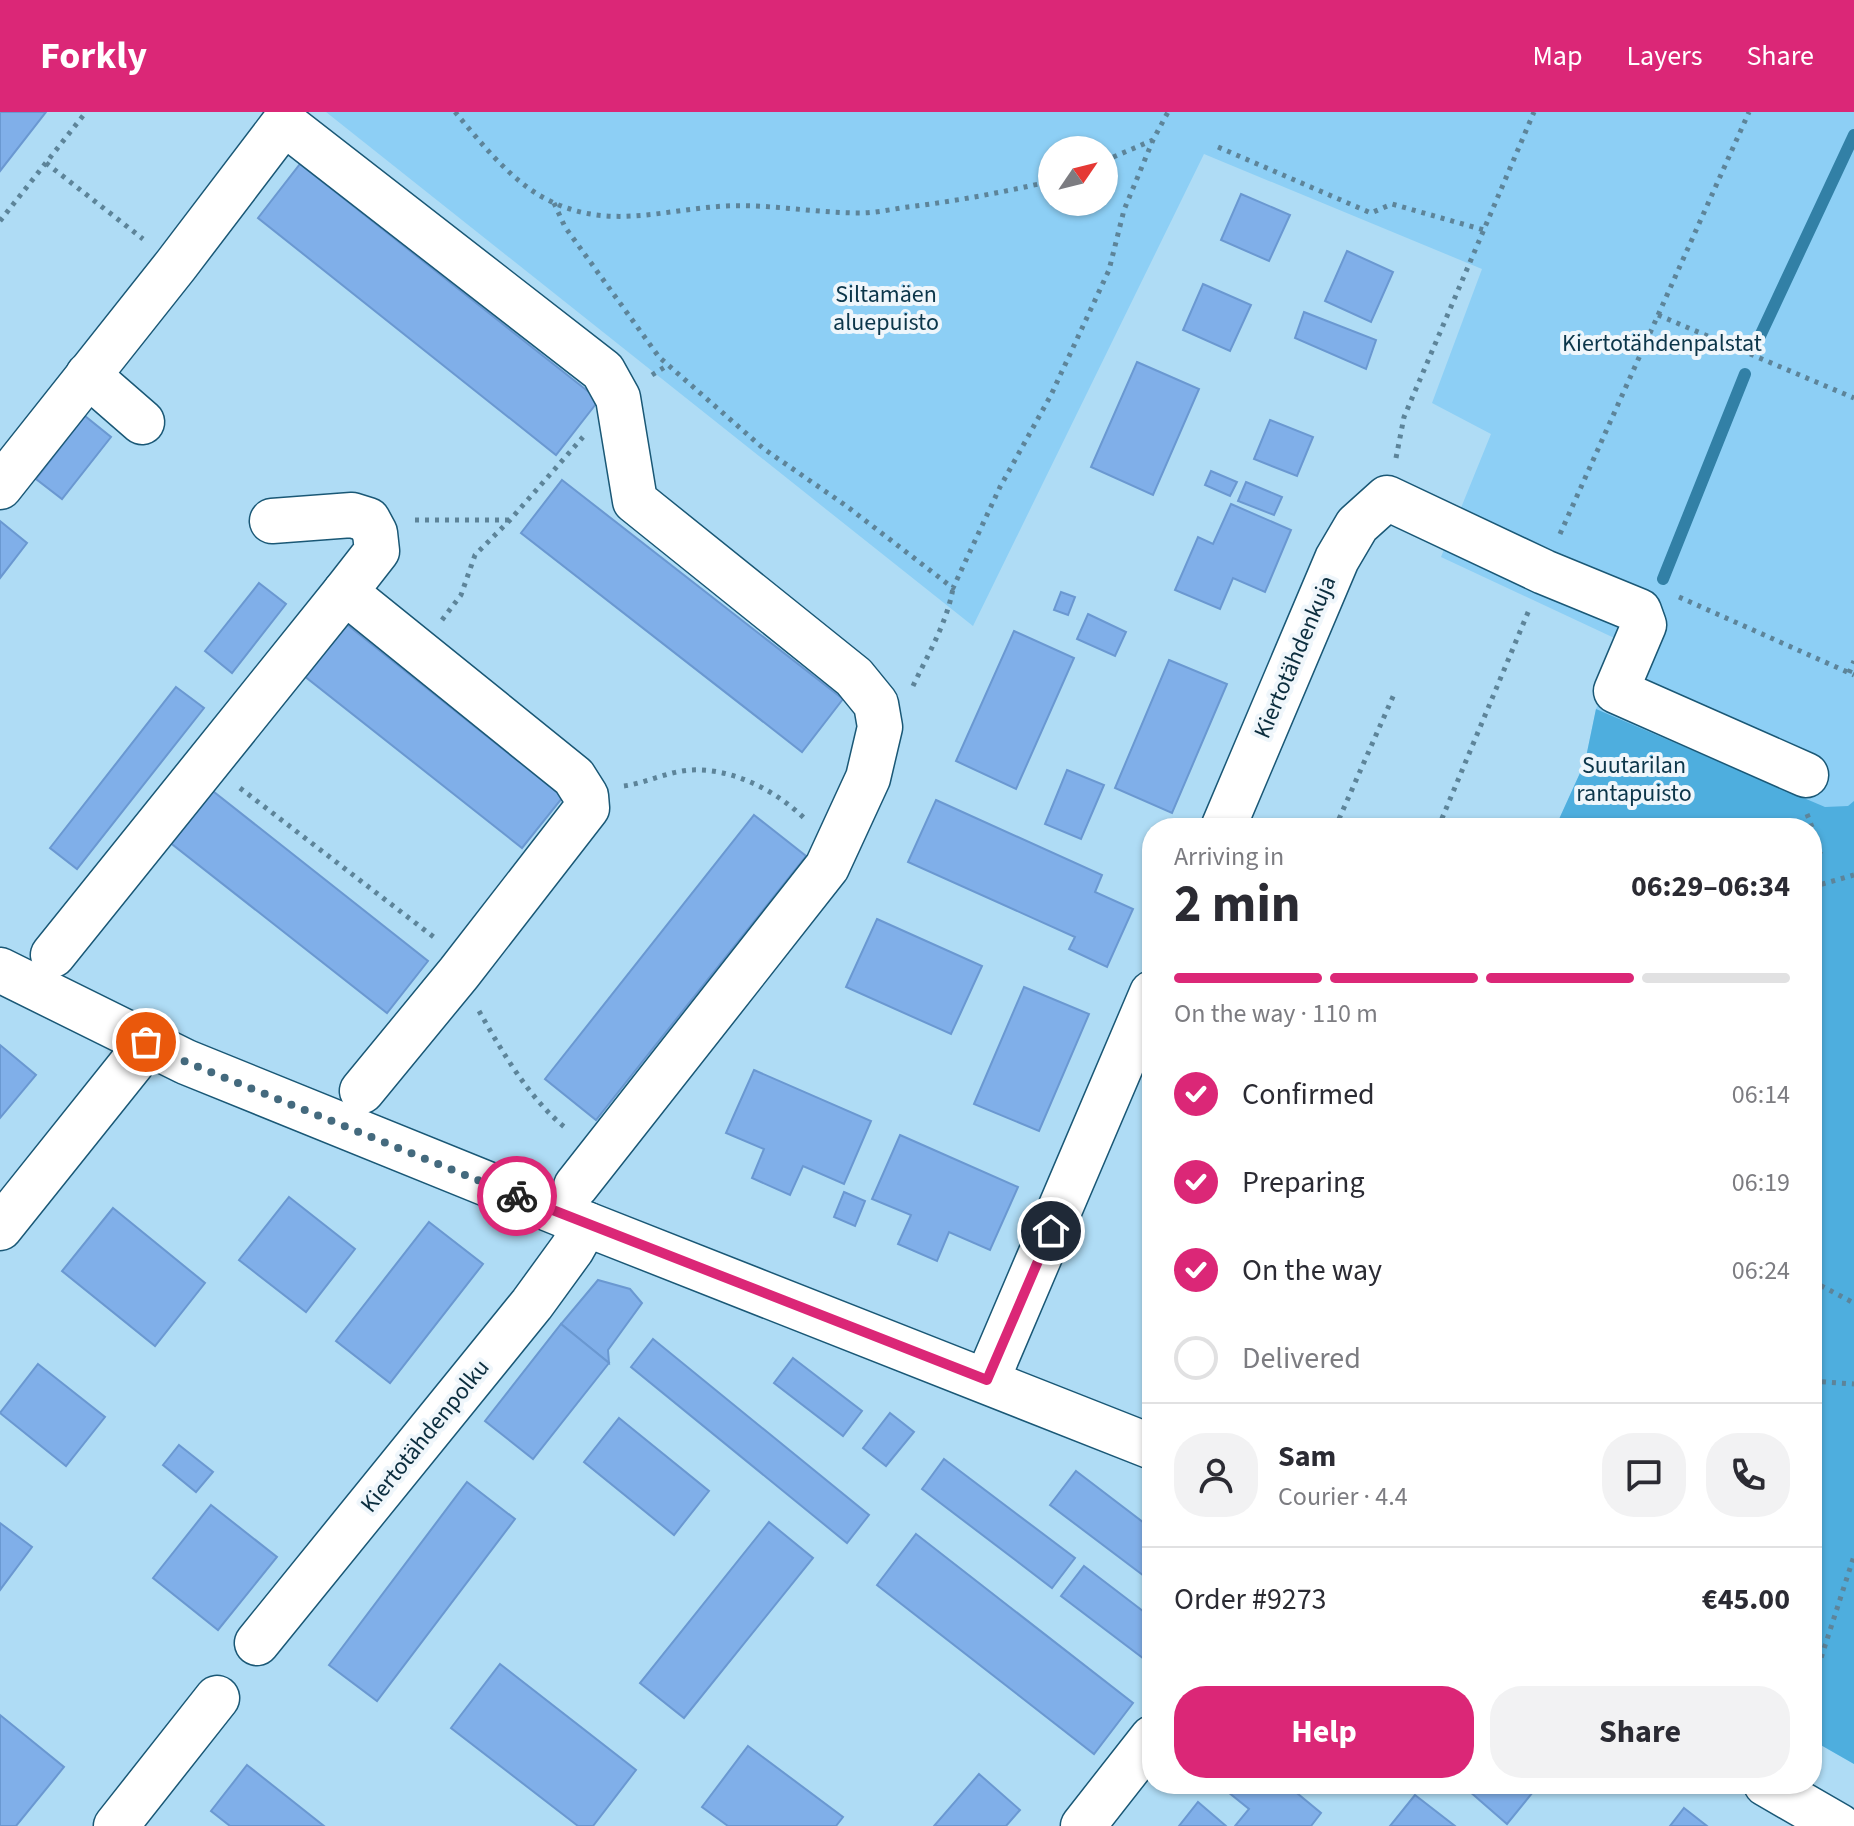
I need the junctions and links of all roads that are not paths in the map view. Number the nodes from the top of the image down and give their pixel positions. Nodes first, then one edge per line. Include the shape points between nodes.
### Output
1 (88, 375) junction
2 (142, 422) dead end
3 (0, 487) edge
4 (272, 521) dead end
5 (345, 592) junction
6 (1806, 775) road end
7 (1227, 818) edge
8 (53, 955) dead end
9 (0, 970) edge
10 (1142, 1016) edge
11 (146, 1042) junction
12 (362, 1091) dead end
13 (581, 1205) junction
14 (0, 1228) edge
15 (987, 1380) junction
16 (1142, 1443) edge
17 (257, 1643) dead end
18 (217, 1698) dead end
19 (1142, 1751) edge
20 (1782, 1794) edge
21 (1832, 1824) edge
22 (116, 1826) edge
23 (1083, 1826) edge

1 - 2 street
1 - 3 street
1 - 13 street, Kiertotähdenpolku via 284,123 603,371 618,398 635,501 854,677 876,704 880,727 868,778 827,867 603,1152
4 - 5 street via 352,515 368,520 377,551
5 - 8 street
5 - 12 street via 574,777 587,808
6 - 7 street, Kiertotähdenkuja via 1616,691 1644,625 1639,611 1387,498 1357,525 1337,559
9 - 11 street
10 - 15 street
11 - 13 street via 186,1062
11 - 14 street
13 - 15 street
13 - 17 street, Kiertotähdenpolku via 572,1249 532,1304
15 - 16 street
18 - 22 street
19 - 23 street
20 - 21 street

